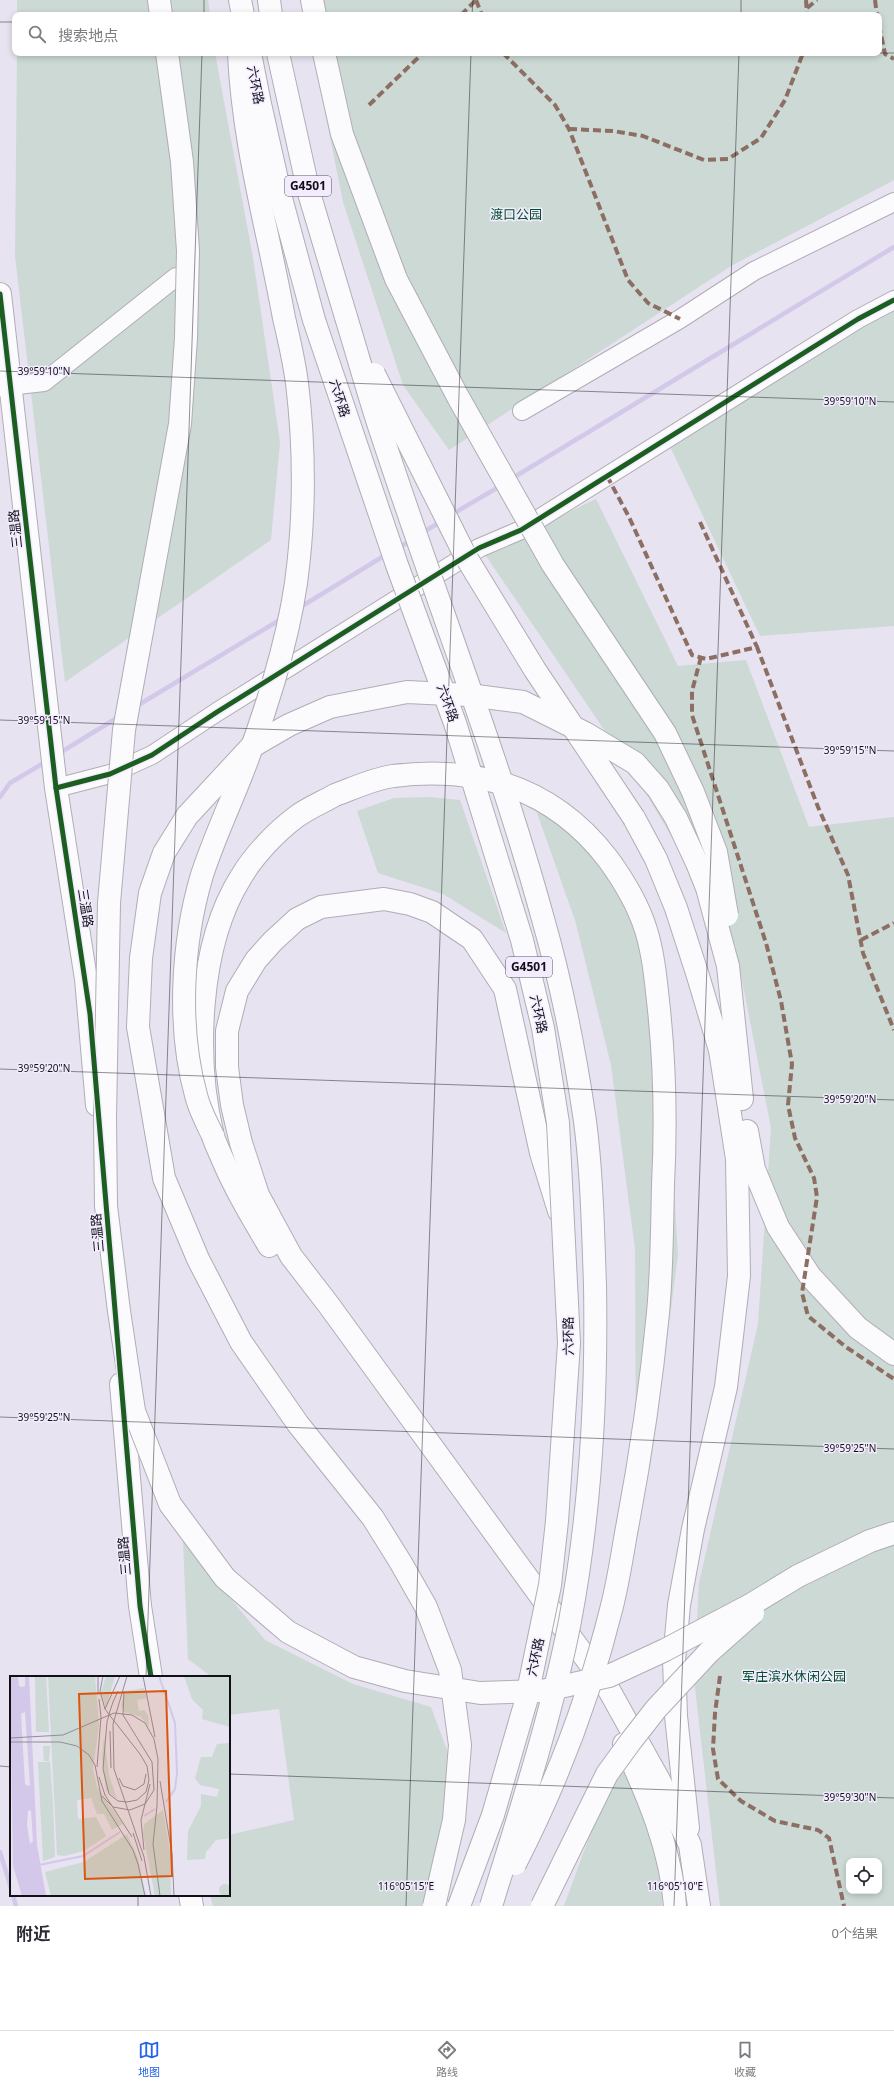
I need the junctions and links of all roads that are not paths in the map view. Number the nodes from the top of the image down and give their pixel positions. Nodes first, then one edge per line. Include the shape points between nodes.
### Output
1 (159, 0) edge
2 (236, 0) edge
3 (240, 0) edge
4 (269, 0) edge
5 (312, 0) edge
6 (161, 12) edge
7 (237, 12) edge
8 (242, 12) edge
9 (271, 12) edge
10 (314, 12) edge
11 (167, 56) edge
12 (239, 56) edge
13 (251, 56) edge
14 (279, 56) edge
15 (325, 56) edge
16 (894, 202) edge
17 (176, 277) dead end
18 (0, 294) edge
19 (894, 300) edge
20 (346, 317) junction
21 (5, 386) edge
22 (522, 411) dead end
23 (56, 788) junction
24 (728, 966) junction
25 (213, 1136) junction
26 (252, 1200) junction
27 (564, 1226) junction
28 (894, 1354) edge
29 (894, 1532) edge
30 (798, 1576) junction
31 (150, 1676) edge
32 (690, 1845) junction
33 (190, 1896) edge
34 (192, 1906) edge
35 (434, 1906) edge
36 (459, 1906) edge
37 (492, 1906) edge
38 (542, 1906) edge
39 (675, 1906) edge
40 (699, 1906) edge

1 - 6 highway
2 - 7 highway
3 - 8 highway
4 - 9 highway
5 - 10 highway
11 - 30 highway, bridge via 184,184 188,251 186,338 180,424 124,730 109,903 105,1117 106,1206 134,1411 170,1504 226,1578 288,1632 354,1667 405,1681 480,1693 542,1691 609,1676 666,1650
12 - 25 highway, bridge via 240,86 249,145 297,381 302,449 302,522 296,586 279,659 242,774 202,877 189,932 184,995 186,1040 196,1096
13 - 27 highway, 六环路 / G4501, bridge via 282,202 314,320 397,565 455,722 522,940 543,1028 558,1123
14 - 20 highway, 六环路 / G4501 via 309,193
15 - 24 highway, bridge via 342,134 396,279 458,397 553,565 665,733 693,792 716,852 726,909
16 - 22 street via 754,272 680,319
17 - 21 street via 44,382
18 - 21 highway, 三温路
19 - 23 street via 845,327 521,530 479,548 216,712 152,755 110,774
20 - 32 highway, bridge via 466,557 535,670 634,818 656,859 676,908 720,1050 737,1159 739,1276 726,1387 693,1529 679,1606 674,1660 676,1716
20 - 37 highway, 六环路 / G4501, bridge via 381,433 484,726 544,920 568,1025 585,1122 593,1220 597,1364 583,1539 570,1620 549,1713
21 - 23 highway, 三温路
23 - 31 highway, 三温路 via 90,1014 140,1606
24 - 28 highway via 741,1096 754,1169 778,1227 810,1276 858,1328
24 - 35 highway, bridge via 707,888 697,863 676,818 658,789 635,764 585,733 523,702 469,695 407,692 330,707 289,725 251,746 187,816 164,852 150,893 141,958 138,1027 164,1178 198,1259 241,1342 298,1424 373,1518 426,1607 450,1670 460,1745 454,1820
25 - 26 highway via 231,1180
25 - 37 highway, bridge via 203,1071 202,1027 210,956 223,913 241,877 265,846 296,817 335,795 391,776 436,774 485,778 524,790 559,810 590,836 615,869 637,905 651,949 657,992 666,1124 659,1310 646,1416 613,1605 579,1716 543,1808
26 - 27 highway, bridge via 232,1105 228,1067 227,1031 237,991 256,960 297,919 321,908 384,899 432,912 472,939 505,989 541,1153
26 - 32 highway via 609,1690 659,1780
26 - 39 highway via 280,1264 573,1660 624,1742 660,1831 673,1879
27 - 36 highway, 六环路 / G4501, bridge via 569,1343 564,1439 550,1585 526,1701 493,1815
29 - 30 highway
30 - 38 highway, bridge via 709,1652 656,1709 631,1741 607,1774
32 - 40 highway
33 - 34 highway

